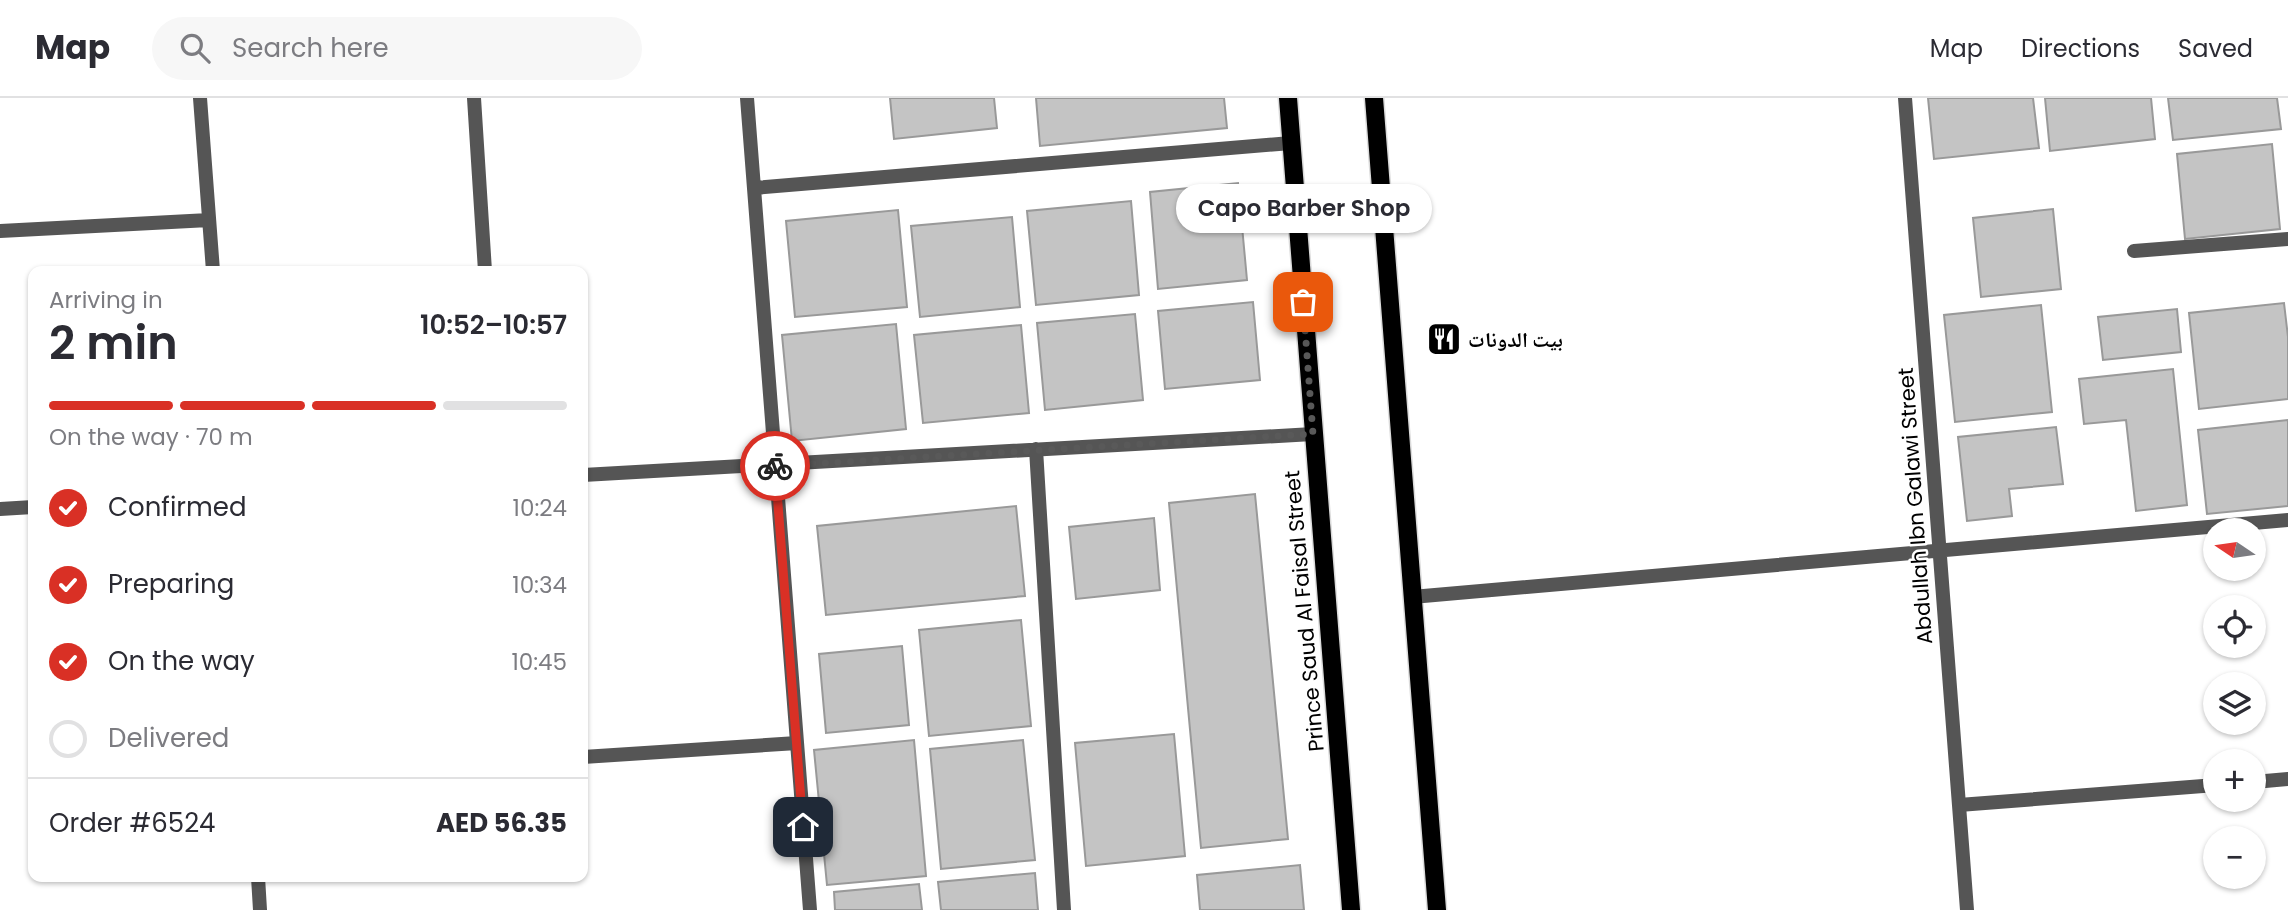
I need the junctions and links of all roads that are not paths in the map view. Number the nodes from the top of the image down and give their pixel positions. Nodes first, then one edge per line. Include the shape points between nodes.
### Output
1 (200, 98) edge
2 (474, 98) edge
3 (747, 98) edge
4 (1288, 98) edge
5 (1374, 98) edge
6 (1905, 98) edge
7 (1292, 143) junction
8 (754, 188) junction
9 (209, 220) junction
10 (0, 231) edge
11 (2288, 239) edge
12 (2134, 251) dead end
13 (213, 266) edge
14 (485, 266) edge
15 (1313, 434) junction
16 (1036, 449) junction
17 (775, 465) junction
18 (588, 475) edge
19 (28, 507) edge
20 (0, 509) edge
21 (2288, 520) edge
22 (1939, 551) junction
23 (1412, 597) junction
24 (797, 743) junction
25 (588, 757) edge
26 (2288, 779) edge
27 (2266, 781) edge
28 (2203, 786) edge
29 (1959, 805) junction
30 (258, 882) edge
31 (260, 910) edge
32 (810, 910) edge
33 (1064, 910) edge
34 (1351, 910) edge
35 (1437, 910) edge
36 (1967, 910) edge

1 - 9 street
2 - 14 street
3 - 8 street
4 - 7 main road, Prince Saud Al Faisal Street
5 - 23 main road
6 - 22 street, Abdullah Ibn Galawi Street
7 - 8 street
7 - 15 main road, Prince Saud Al Faisal Street
8 - 17 street
9 - 10 street
9 - 13 street
11 - 12 street
15 - 16 street
15 - 34 main road, Prince Saud Al Faisal Street
16 - 17 street
16 - 33 street
17 - 18 street
17 - 24 street
19 - 20 street
21 - 22 street
22 - 23 street
22 - 29 street, Abdullah Ibn Galawi Street
23 - 35 main road
24 - 25 street
24 - 32 street
26 - 27 street
28 - 29 street
29 - 36 street, Abdullah Ibn Galawi Street
30 - 31 street

